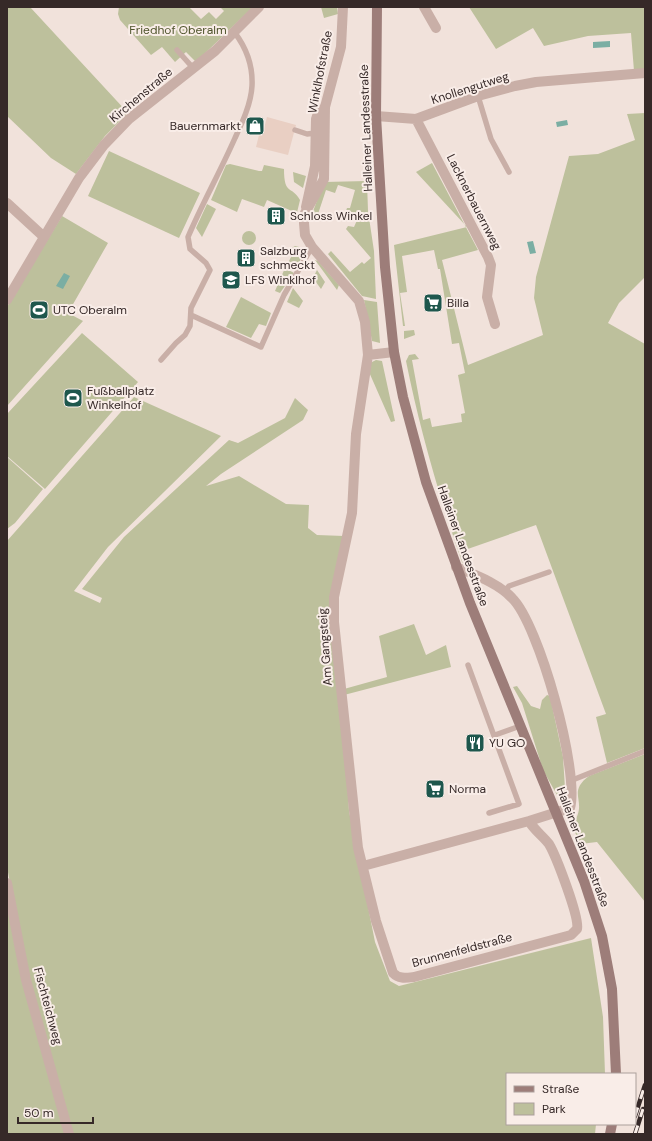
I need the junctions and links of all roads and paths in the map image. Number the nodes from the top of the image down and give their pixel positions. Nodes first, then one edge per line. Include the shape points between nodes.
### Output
1 (259, 7) edge
2 (343, 7) edge
3 (376, 7) edge
4 (424, 7) edge
5 (436, 28) dead end
6 (234, 33) junction
7 (177, 50) dead end
8 (194, 68) junction
9 (645, 73) edge
10 (478, 96) junction
11 (324, 107) junction
12 (376, 116) junction
13 (416, 119) junction
14 (295, 130) dead end
15 (316, 133) junction
16 (509, 172) dead end
17 (7, 203) edge
18 (306, 213) junction
19 (44, 237) junction
20 (312, 247) junction
21 (7, 300) edge
22 (191, 315) junction
23 (495, 324) dead end
24 (394, 352) junction
25 (368, 355) junction
26 (161, 360) dead end
27 (456, 567) junction
28 (549, 572) dead end
29 (504, 592) junction
30 (468, 665) dead end
31 (520, 726) junction
32 (494, 735) junction
33 (645, 751) edge
34 (570, 781) junction
35 (556, 812) junction
36 (489, 813) dead end
37 (528, 821) junction
38 (363, 866) junction
39 (7, 883) edge
40 (616, 1073) edge
41 (69, 1134) edge

1 - 6 street, Kirchenstraße
2 - 11 street, Winklhofstraße via 341,47
3 - 12 main road, Halleiner Landesstraße
4 - 5 street
6 - 8 street, Kirchenstraße
6 - 22 lane via 247,52 252,70 252,88 239,130 188,237 190,248 210,270
7 - 8 lane
8 - 19 street, Kirchenstraße via 129,119 104,145 79,178
9 - 10 street, Knollengutweg via 536,82
10 - 13 street, Knollengutweg
10 - 16 lane via 491,139
11 - 15 street via 318,113
11 - 18 street, Winklhofstraße via 324,179
12 - 13 street, Knollengutweg
12 - 24 main road, Halleiner Landesstraße via 385,267
13 - 23 street, Lacknerbauernweg via 488,257 491,265 487,297
14 - 15 lane via 307,134
15 - 18 street via 315,166
17 - 19 street
18 - 20 street, Winklhofstraße via 305,235
19 - 21 street, Kirchenstraße
20 - 22 lane via 284,295 261,347
20 - 25 street, Winklhofstraße via 358,301 366,328
22 - 26 lane via 190,326 185,335
24 - 25 street
24 - 27 main road, Halleiner Landesstraße via 416,448
25 - 38 street, Am Gangsteig via 356,434 352,513 334,597 334,622 354,824
27 - 29 street
27 - 31 main road, Halleiner Landesstraße
28 - 29 lane via 509,586
29 - 34 street via 520,607 540,652 561,725
30 - 32 lane
31 - 32 lane
31 - 35 main road, Halleiner Landesstraße
32 - 36 lane via 519,804
33 - 34 lane
34 - 35 street via 570,808
35 - 37 street
35 - 40 main road, Halleiner Landesstraße via 584,880 608,961 615,1019
37 - 38 street
37 - 38 street, Brunnenfeldstraße via 549,844 561,870 578,926 571,934 400,978 393,973 380,936
39 - 41 street, Fischteichweg via 26,980

